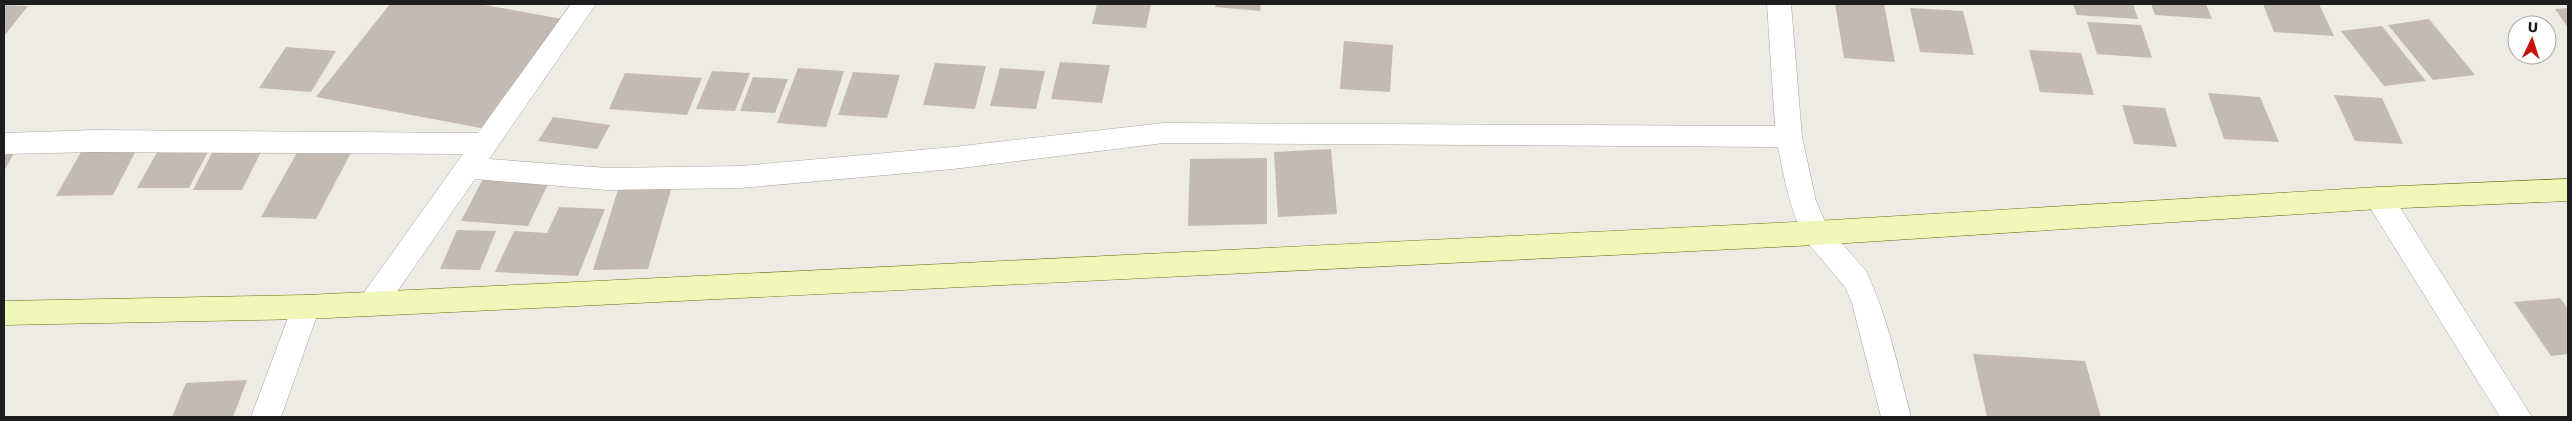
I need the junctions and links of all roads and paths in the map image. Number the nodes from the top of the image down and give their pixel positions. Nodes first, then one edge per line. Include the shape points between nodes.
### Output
1 (584, 4) edge
2 (1779, 4) edge
3 (1789, 137) junction
4 (4, 144) edge
5 (483, 144) junction
6 (468, 168) junction
7 (2568, 190) edge
8 (2378, 198) junction
9 (1816, 233) junction
10 (373, 303) junction
11 (306, 307) junction
12 (4, 312) edge
13 (266, 417) edge
14 (1896, 417) edge
15 (2517, 417) edge

1 - 5 street
2 - 3 street
3 - 6 street via 1164,133 953,158 741,177 607,179
3 - 9 street via 1802,201
4 - 5 street via 125,141
5 - 6 street
6 - 10 street
7 - 8 street
8 - 9 street
8 - 15 street
9 - 10 street
9 - 14 street via 1856,280 1866,303
10 - 11 street
11 - 12 street
11 - 13 street

